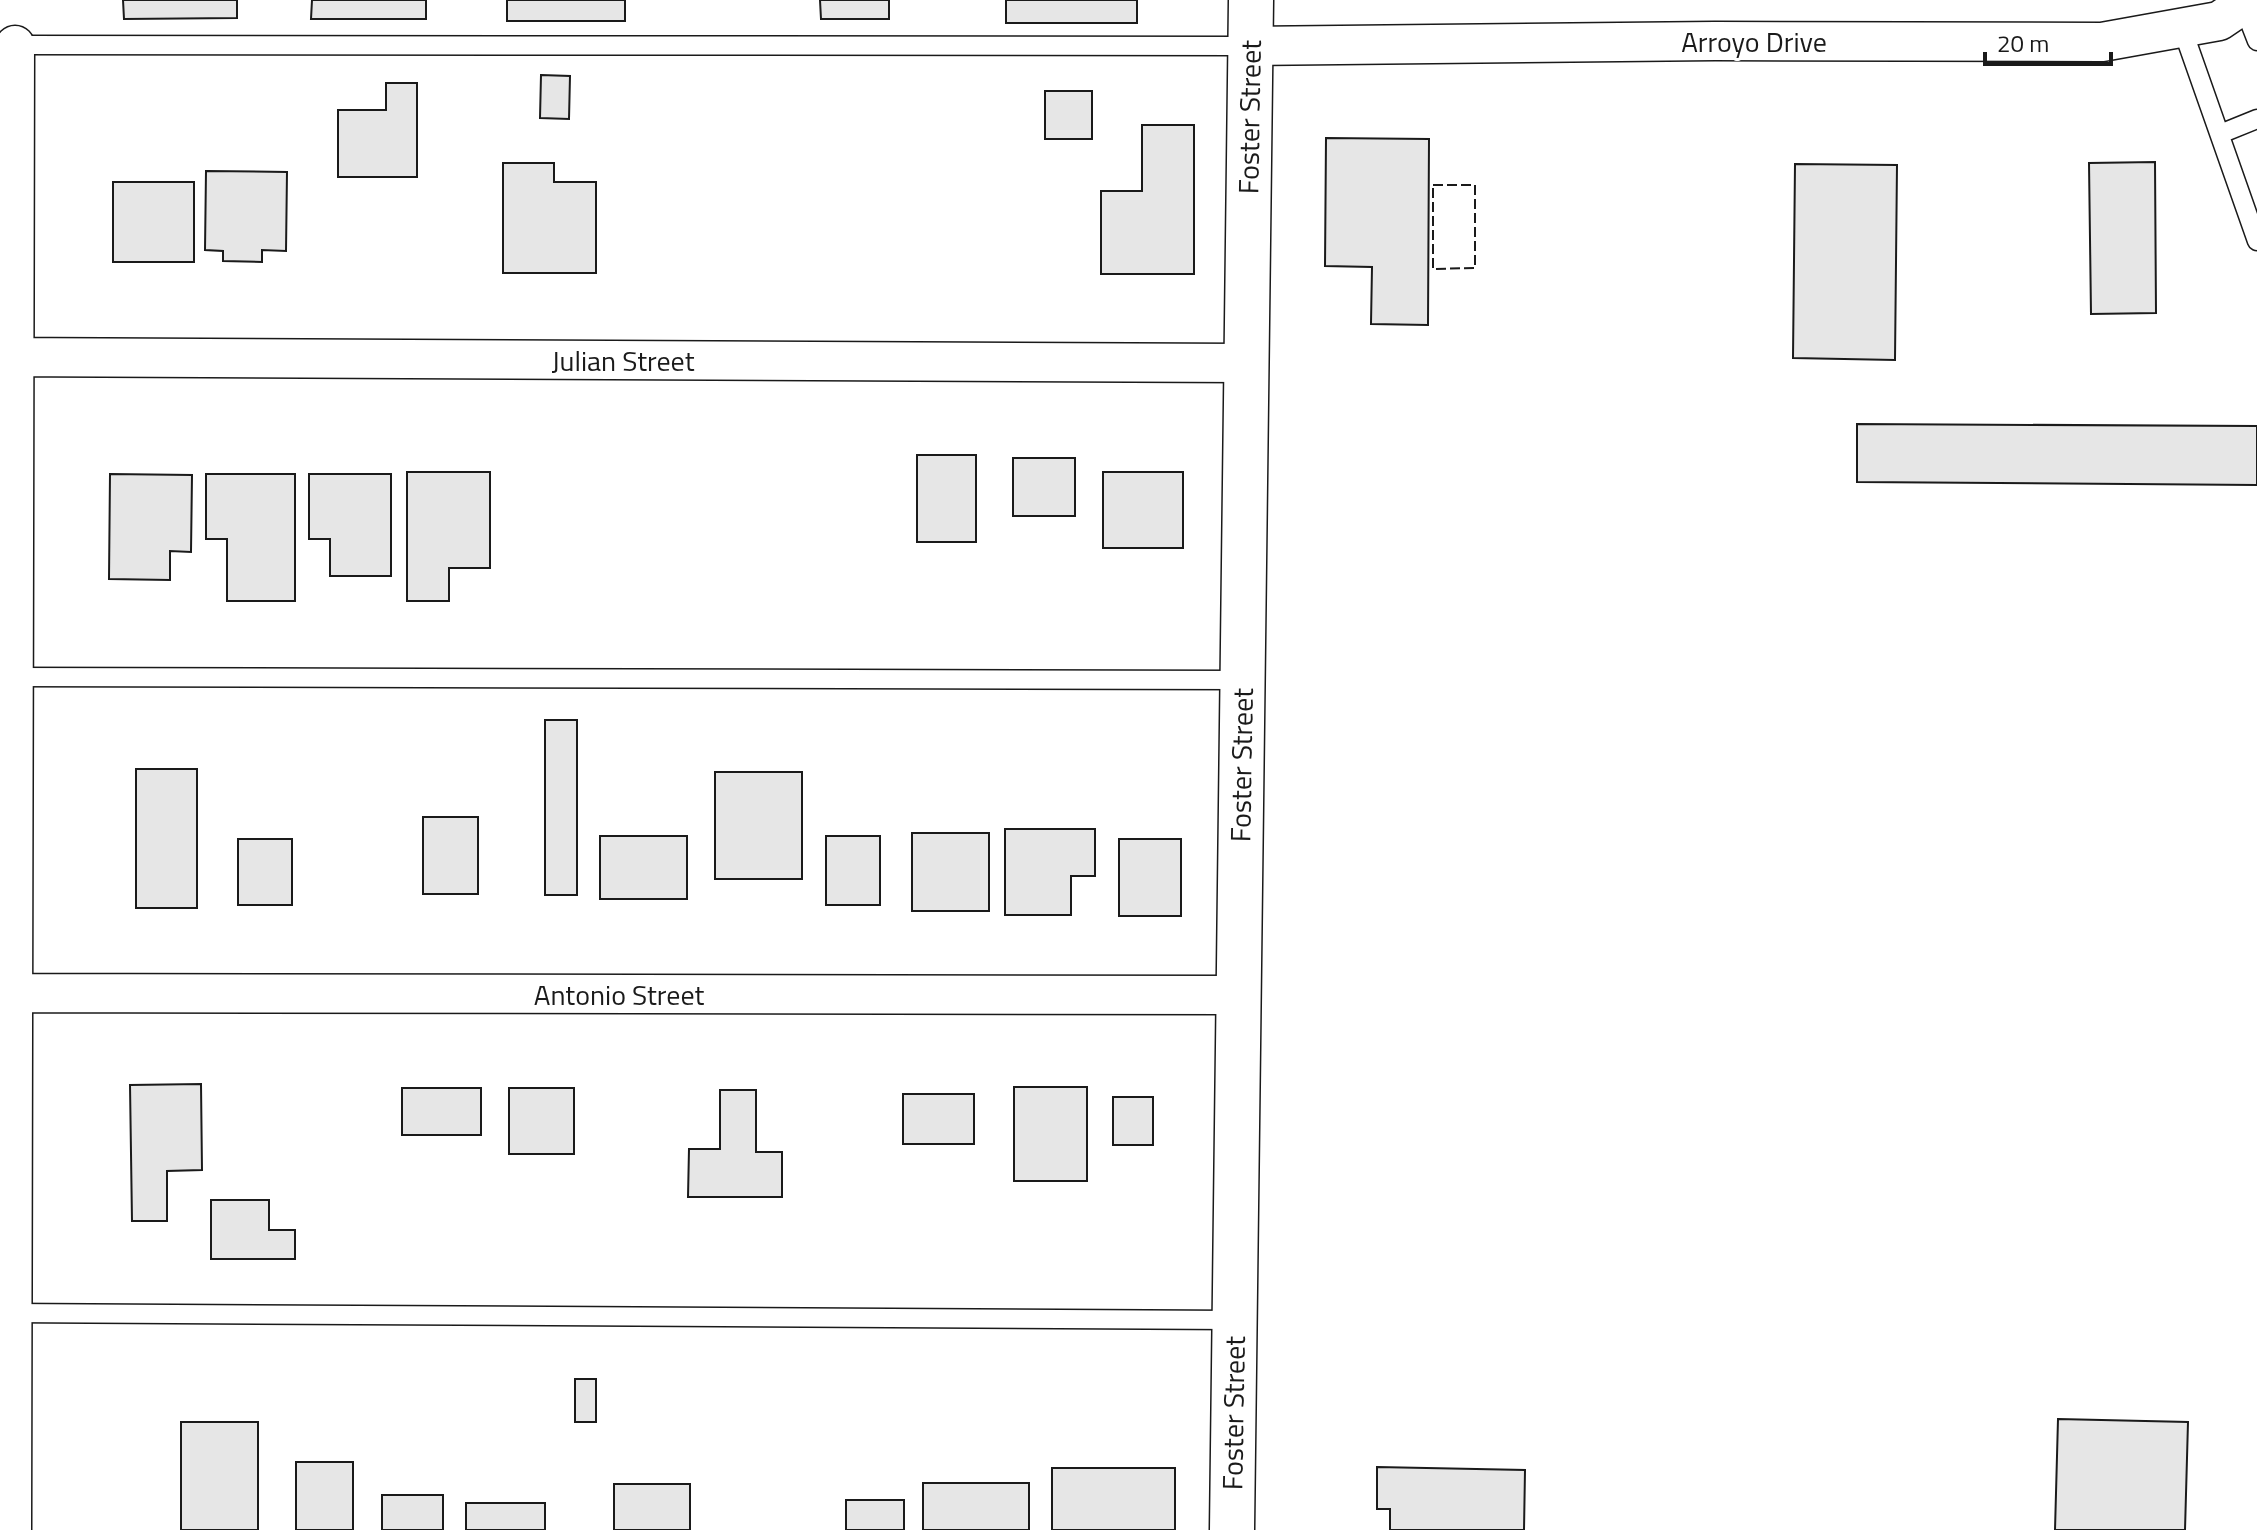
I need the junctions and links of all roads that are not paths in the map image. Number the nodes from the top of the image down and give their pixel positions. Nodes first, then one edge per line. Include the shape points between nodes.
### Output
1 (1251, 0) edge
2 (2246, 2) edge
3 (2182, 28) junction
4 (2257, 41) edge
5 (7, 45) edge
6 (1250, 46) junction
7 (2257, 119) edge
8 (2220, 134) junction
9 (2257, 241) edge
10 (7, 357) edge
11 (1245, 363) junction
12 (7, 677) edge
13 (1242, 680) junction
14 (6, 993) edge
15 (1238, 995) junction
16 (6, 1313) edge
17 (1234, 1320) junction
18 (12, 1530) edge
19 (1232, 1530) edge

1 - 6 street, Foster Street
2 - 3 street, Arroyo Drive via 2219,21
2 - 4 lane
3 - 6 street, Arroyo Drive via 2102,42
3 - 8 lane
5 - 6 lane
5 - 10 street
6 - 11 street, Foster Street
7 - 8 lane
8 - 9 lane
10 - 11 street, Julian Street
10 - 12 street
11 - 13 street, Foster Street
12 - 13 lane
12 - 14 street
13 - 15 street, Foster Street
14 - 15 street, Antonio Street
14 - 16 street
15 - 17 street, Foster Street
16 - 17 lane
16 - 18 street
17 - 19 street, Foster Street

